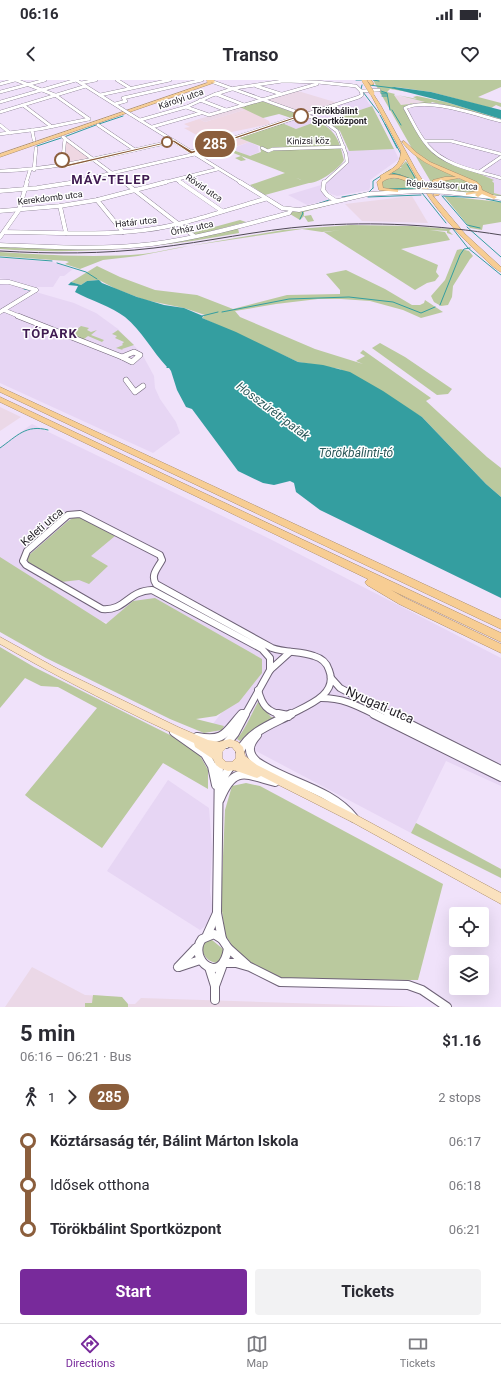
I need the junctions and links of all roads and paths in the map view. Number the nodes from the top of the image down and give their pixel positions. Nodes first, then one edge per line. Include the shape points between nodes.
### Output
1 (15, 80) edge
2 (45, 80) edge
3 (76, 80) edge
4 (96, 80) edge
5 (117, 80) edge
6 (157, 80) edge
7 (170, 80) edge
8 (202, 80) edge
9 (220, 80) edge
10 (364, 80) edge
11 (211, 81) edge
12 (370, 81) edge
13 (160, 82) junction
14 (320, 82) junction
15 (82, 83) junction
16 (274, 83) junction
17 (0, 84) edge
18 (28, 85) junction
19 (86, 86) junction
20 (255, 86) junction
21 (282, 86) dead end
22 (130, 88) junction
23 (233, 89) junction
24 (42, 90) junction
25 (361, 91) junction
26 (378, 91) junction
27 (0, 92) edge
28 (216, 94) junction
29 (281, 94) junction
30 (56, 95) junction
31 (100, 95) junction
32 (200, 100) junction
33 (263, 100) junction
34 (0, 102) edge
35 (114, 104) junction
36 (23, 105) junction
37 (244, 105) junction
38 (186, 107) junction
39 (226, 110) junction
40 (0, 112) edge
41 (201, 113) junction
42 (305, 115) junction
43 (140, 120) junction
44 (501, 121) edge
45 (0, 125) edge
46 (98, 125) dead end
47 (52, 127) junction
48 (152, 127) junction
49 (32, 130) junction
50 (10, 133) junction
51 (0, 134) edge
52 (34, 140) dead end
53 (174, 141) junction
54 (425, 141) junction
55 (403, 145) junction
56 (344, 147) junction
57 (36, 148) dead end
58 (273, 149) dead end
59 (135, 150) junction
60 (1, 152) edge
61 (193, 153) junction
62 (501, 155) edge
63 (0, 158) edge
64 (94, 160) junction
65 (62, 166) junction
66 (218, 169) junction
67 (32, 170) junction
68 (0, 171) edge
69 (479, 172) junction
70 (113, 174) junction
71 (501, 178) edge
72 (177, 180) junction
73 (25, 189) junction
74 (0, 190) edge
75 (134, 190) junction
76 (380, 190) junction
77 (396, 191) joint
78 (478, 193) junction
79 (372, 194) joint
80 (468, 194) joint
81 (436, 195) junction
82 (494, 197) joint
83 (348, 198) junction
84 (501, 198) edge
85 (265, 199) junction
86 (331, 199) junction
87 (97, 200) junction
88 (60, 206) junction
89 (438, 207) junction
90 (19, 210) junction
91 (222, 210) junction
92 (0, 211) edge
93 (290, 211) junction
94 (177, 223) junction
95 (5, 232) junction
96 (123, 232) junction
97 (66, 233) junction
98 (194, 236) junction
99 (0, 237) edge
100 (0, 245) edge
101 (501, 263) edge
102 (501, 270) edge
103 (1, 281) edge
104 (2, 311) edge
105 (122, 357) dead end
106 (126, 380) dead end
107 (143, 386) dead end
108 (0, 390) edge
109 (0, 399) edge
110 (322, 553) junction
111 (461, 607) junction
112 (501, 622) edge
113 (501, 626) edge
114 (501, 638) edge
115 (0, 640) edge
116 (501, 649) edge
117 (290, 652) junction
118 (270, 670) junction
119 (332, 678) junction
120 (258, 690) junction
121 (321, 698) junction
122 (246, 710) junction
123 (288, 716) junction
124 (170, 727) junction
125 (264, 728) junction
126 (181, 731) junction
127 (224, 745) junction
128 (241, 754) junction
129 (218, 759) junction
130 (232, 766) junction
131 (501, 770) edge
132 (501, 777) edge
133 (275, 782) junction
134 (306, 795) junction
135 (219, 804) junction
136 (355, 819) junction
137 (501, 899) edge
138 (217, 913) junction
139 (207, 935) junction
140 (222, 939) junction
141 (196, 948) junction
142 (228, 948) junction
143 (200, 960) junction
144 (224, 965) junction
145 (209, 967) junction
146 (250, 968) junction
147 (215, 986) junction
148 (215, 1000) dead end
149 (448, 1007) edge

1 - 17 street
1 - 18 street
2 - 18 street
3 - 15 street
3 - 24 street
4 - 15 street
5 - 22 street
6 - 13 street
7 - 13 street
8 - 35 street via 123,98 126,101
9 - 11 highway
10 - 55 highway, bridge
11 - 23 street
11 - 60 highway
11 - 63 highway
12 - 26 highway
13 - 22 street
14 - 16 street, Károlyi utca
14 - 25 street, Károlyi utca via 356,86
14 - 29 street
15 - 19 street
16 - 20 street, Károlyi utca
16 - 21 street
18 - 24 street
18 - 27 street
19 - 30 street
19 - 31 street
20 - 23 street, Károlyi utca
20 - 29 street
22 - 31 street
23 - 28 street, Károlyi utca
23 - 33 street
24 - 30 street
24 - 34 street
25 - 26 street
25 - 42 street via 362,95 359,97
26 - 55 highway
28 - 32 street, Károlyi utca
28 - 37 street
29 - 33 street
30 - 36 street
30 - 47 street via 89,119
31 - 35 street
32 - 38 street, Károlyi utca
32 - 39 street
33 - 37 street
33 - 42 street
35 - 43 street, bridge
36 - 40 street
36 - 47 street
37 - 39 street
38 - 41 street
38 - 43 street, Károlyi utca
39 - 41 street via 207,115
41 - 48 street
42 - 56 street via 334,128
42 - 61 street
43 - 48 street
44 - 54 street via 428,104 413,104 405,108
45 - 50 street
46 - 59 street
47 - 49 street
48 - 53 street
49 - 50 street
49 - 52 street
50 - 51 street
53 - 59 street
53 - 61 street
54 - 62 street via 451,141
54 - 69 street via 433,152 444,159
55 - 76 highway via 404,161 378,180 376,184
55 - 78 highway via 428,163 473,182 478,186
55 - 81 highway
55 - 89 highway via 415,171
56 - 58 street, Kinizsi köz
56 - 86 street via 347,162 324,182 323,188
57 - 67 street
59 - 64 street
61 - 66 street
61 - 70 street
62 - 69 street
64 - 65 street
64 - 65 street via 64,139
64 - 70 street
65 - 67 street
66 - 72 street, Kerekdomb utca
66 - 85 street
67 - 68 street
67 - 73 street
69 - 71 street
70 - 73 street via 69,184
70 - 75 street
72 - 75 street, Kerekdomb utca
72 - 91 street, Rövid utca
73 - 74 street
73 - 90 street
75 - 87 street, Kerekdomb utca
75 - 94 street
76 - 77 highway
76 - 79 highway
76 - 89 highway via 378,184 384,179 406,178 416,184
77 - 80 street, Régivasútsor utca, bridge
78 - 80 highway
78 - 81 highway via 470,182 448,178 434,182
78 - 82 highway
79 - 83 street, Őrház utca
81 - 101 highway via 463,227
82 - 84 street
83 - 86 street
83 - 86 street, Őrház utca via 336,201
85 - 91 street, Határ utca
85 - 93 street
86 - 93 street, Őrház utca via 306,209
87 - 88 street, Kerekdomb utca
87 - 96 street
88 - 90 street, Kerekdomb utca
88 - 97 street
89 - 102 highway via 466,238
90 - 92 street, Kerekdomb utca
90 - 95 street
91 - 94 street, Határ utca
93 - 98 street, Őrház utca
94 - 96 street, Határ utca
94 - 98 street
95 - 97 street, Határ utca
95 - 99 street
96 - 97 street, Határ utca
98 - 100 street, Őrház utca via 128,246 79,248
103 - 104 street via 36,290
104 - 105 street
106 - 107 street via 135,392
108 - 111 highway
109 - 110 highway
110 - 114 highway
110 - 116 highway via 402,601
111 - 112 highway
111 - 113 highway
115 - 124 main road via 55,671
117 - 118 street
117 - 118 street, Keleti utca via 272,648 156,584 153,575 162,560 160,555 80,514 68,515 24,556 23,561 26,565 102,609 114,610 138,591 152,590 262,649 269,655
117 - 119 street via 305,652 320,658 327,665
118 - 120 street
119 - 121 street via 327,693
119 - 131 street, Nyugati utca via 340,688 353,696
120 - 122 street
120 - 123 street via 261,703 267,710
121 - 123 street
121 - 132 street, Nyugati utca via 347,700
122 - 126 street via 226,734 218,739 208,739
122 - 127 street via 235,733
123 - 125 street
124 - 126 main road
124 - 129 main road
124 - 135 street via 201,750 207,758 214,773
125 - 128 street via 248,738
125 - 136 street via 250,746 250,754 255,760 334,801 348,810
126 - 127 main road via 202,742
127 - 128 main road via 235,745
127 - 129 main road via 218,751
128 - 130 main road
128 - 134 main road via 254,768
129 - 130 main road via 224,766
129 - 135 street
130 - 133 main road
130 - 135 street via 222,783
133 - 134 main road
133 - 135 street via 248,774 234,776 225,785
134 - 136 main road
135 - 138 street
136 - 137 main road
138 - 139 street
138 - 140 street
139 - 140 street via 214,934
139 - 141 street
140 - 142 street
141 - 143 street
141 - 143 street via 178,967
142 - 144 street
142 - 146 street
143 - 145 street
144 - 145 street
144 - 146 street via 236,963
144 - 147 street
145 - 147 street
146 - 149 street via 280,982 408,985 418,988
147 - 148 street

